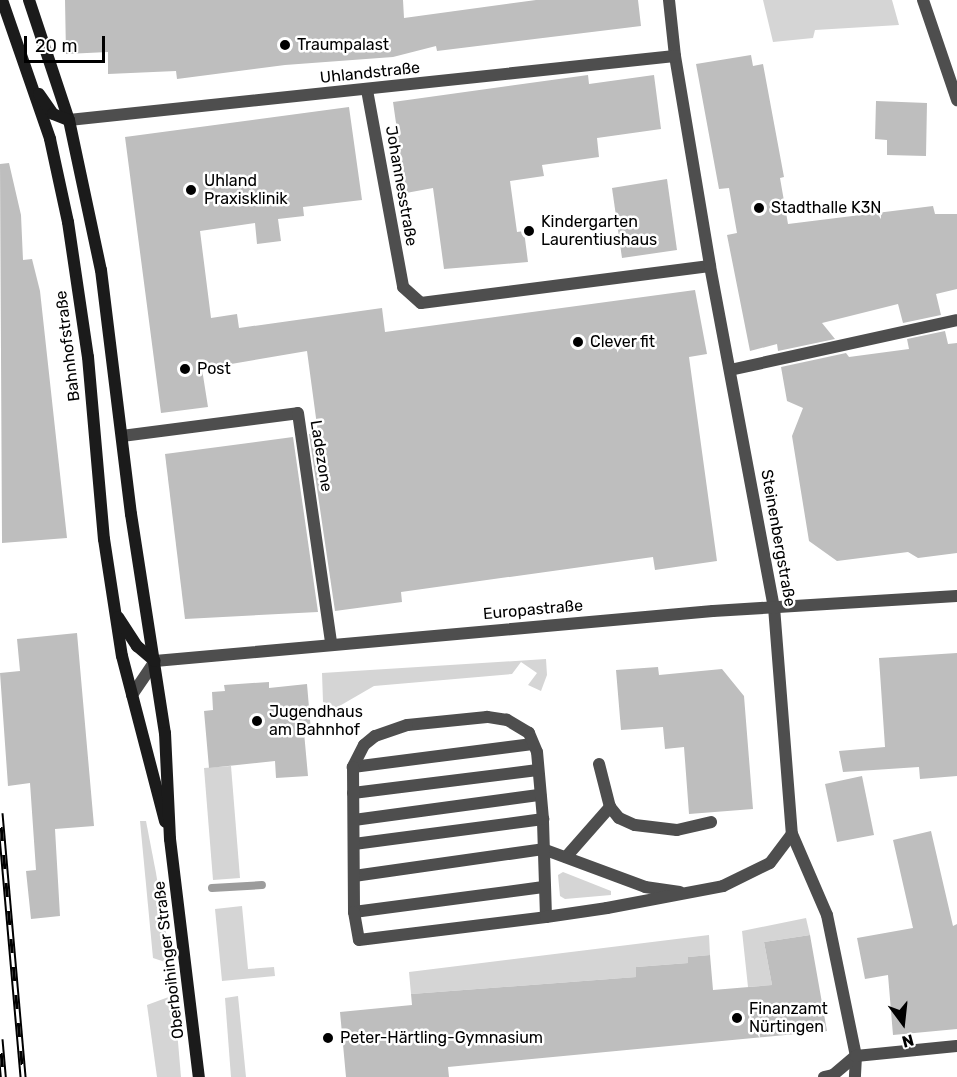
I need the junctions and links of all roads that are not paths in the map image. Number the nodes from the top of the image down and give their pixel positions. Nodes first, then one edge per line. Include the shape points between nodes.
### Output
1 (2, 0) edge
2 (29, 0) edge
3 (669, 0) edge
4 (923, 0) edge
5 (675, 56) junction
6 (24, 63) junction
7 (367, 90) junction
8 (956, 97) edge
9 (69, 120) junction
10 (710, 266) junction
11 (957, 320) edge
12 (730, 369) junction
13 (123, 436) junction
14 (957, 596) edge
15 (774, 607) junction
16 (114, 611) junction
17 (331, 643) junction
18 (156, 661) junction
19 (132, 695) junction
20 (533, 744) junction
21 (599, 764) dead end
22 (353, 767) junction
23 (538, 770) junction
24 (353, 793) junction
25 (540, 795) junction
26 (610, 807) junction
27 (543, 819) junction
28 (354, 820) junction
29 (711, 822) dead end
30 (792, 834) junction
31 (170, 839) junction
32 (354, 844) junction
33 (543, 849) junction
34 (566, 857) junction
35 (354, 876) junction
36 (543, 887) junction
37 (693, 894) junction
38 (354, 912) junction
39 (546, 917) junction
40 (957, 1046) edge
41 (856, 1056) junction
42 (199, 1077) edge
43 (824, 1077) edge
44 (855, 1077) edge

1 - 6 main road, Bahnhofstraße
2 - 9 main road
3 - 5 street, Steinenbergstraße
4 - 8 street
5 - 7 street, Uhlandstraße
5 - 10 street, Steinenbergstraße
6 - 9 main road via 53,114
6 - 16 main road, Bahnhofstraße via 50,139 68,222 88,357
7 - 9 street, Uhlandstraße
7 - 10 street, Johannesstraße via 403,286 422,303
9 - 13 main road via 101,270
10 - 12 street, Steinenbergstraße
11 - 12 street
12 - 15 street, Steinenbergstraße
13 - 17 street, Ladezone via 298,413
13 - 18 main road
14 - 15 street, Europastraße
15 - 17 street, Europastraße
15 - 30 street, Steinenbergstraße
16 - 18 main road via 137,646
16 - 19 main road, Bahnhofstraße
17 - 18 street, Europastraße
18 - 19 street
18 - 31 main road, Oberboihinger Straße via 165,733
19 - 31 main road, Oberboihinger Straße
20 - 22 street
20 - 22 street via 521,726 487,717 407,725 375,736 364,745
20 - 23 street
21 - 26 street
22 - 24 street
23 - 24 street
23 - 25 street
24 - 28 street
25 - 27 street
25 - 28 street
26 - 29 street via 619,818 652,828 677,830
26 - 34 street
27 - 32 street
27 - 33 street
28 - 32 street
30 - 37 street via 783,850 760,870
30 - 41 street, Steinenbergstraße via 827,915
31 - 42 main road, Oberboihinger Straße
32 - 35 street
33 - 34 street
33 - 35 street
33 - 36 street
34 - 37 street via 645,887
35 - 38 street
36 - 38 street
36 - 39 street
37 - 39 street
38 - 39 street via 359,940
40 - 41 street
41 - 43 street via 834,1075
41 - 44 street, Steinenbergstraße

